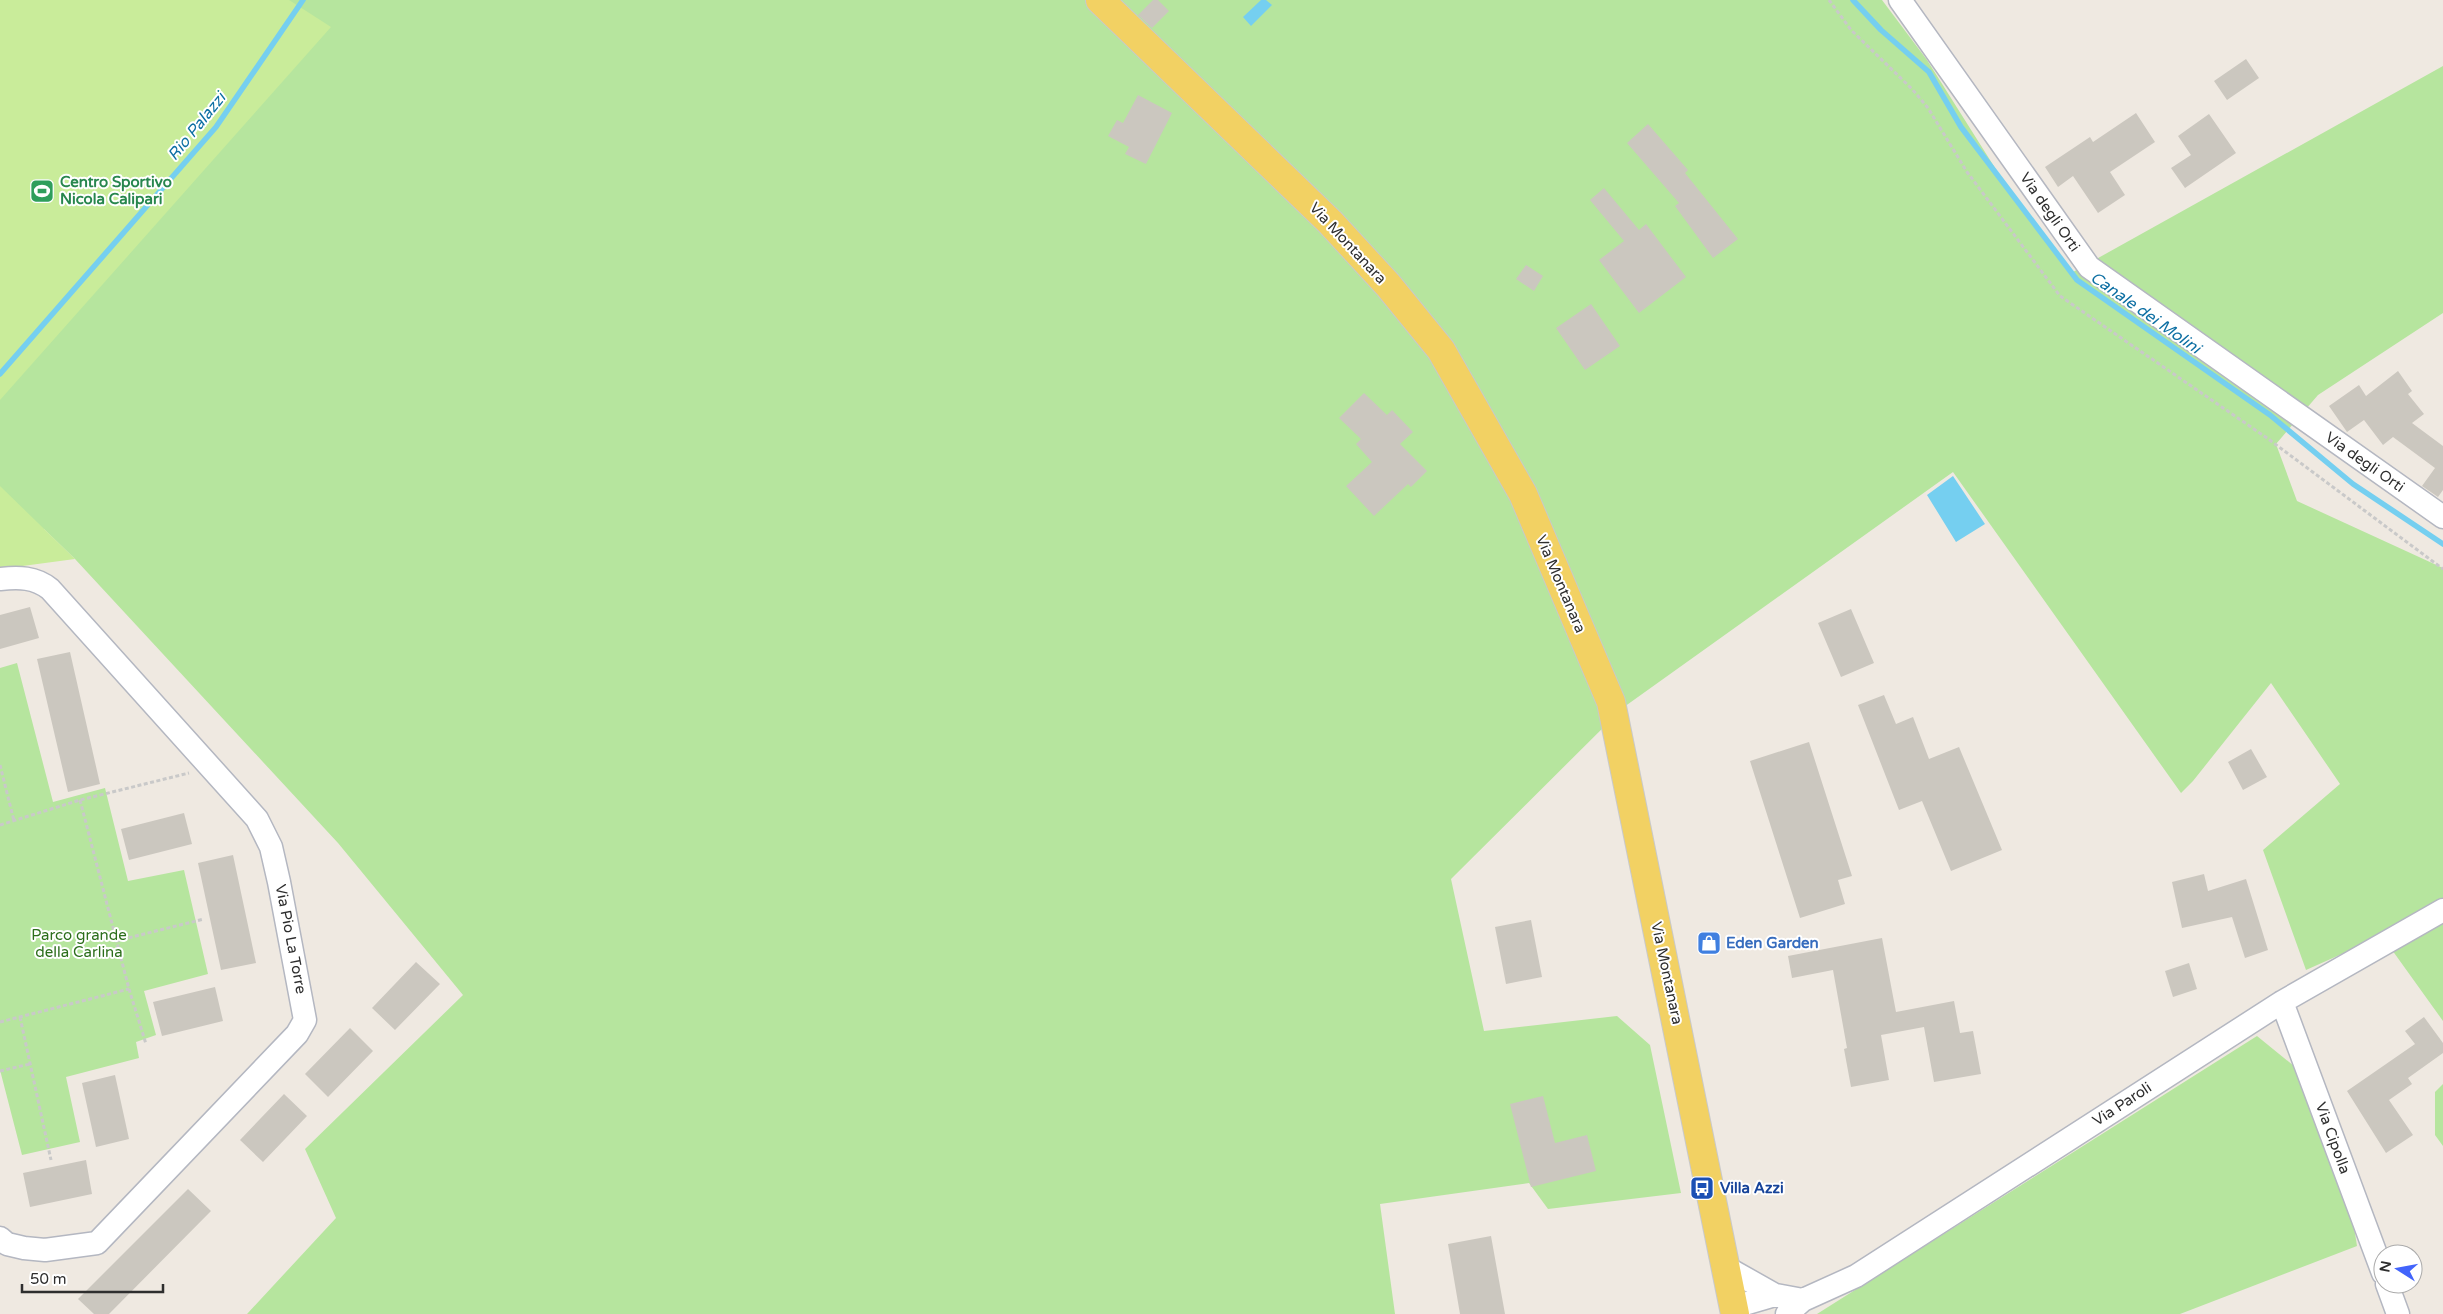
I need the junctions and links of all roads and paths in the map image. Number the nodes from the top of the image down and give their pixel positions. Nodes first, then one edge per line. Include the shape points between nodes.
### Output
1 (1100, 0) edge
2 (1900, 0) edge
3 (2443, 517) edge
4 (0, 579) edge
5 (0, 765) edge
6 (194, 771) dead end
7 (80, 800) junction
8 (14, 821) junction
9 (0, 825) edge
10 (2443, 910) edge
11 (204, 919) dead end
12 (116, 940) junction
13 (129, 989) junction
14 (2282, 1002) junction
15 (20, 1017) junction
16 (0, 1022) edge
17 (146, 1044) dead end
18 (30, 1064) junction
19 (0, 1071) edge
20 (51, 1160) dead end
21 (0, 1238) edge
22 (2373, 1247) edge
23 (1727, 1268) junction
24 (2391, 1294) edge
25 (1775, 1295) junction
26 (1795, 1307) edge
27 (1735, 1311) edge
28 (2398, 1314) edge

1 - 23 main road, Via Montanara via 1330,222 1388,285 1442,350 1523,494 1611,702
2 - 3 street, Via degli Orti via 2089,267
4 - 21 street, Via Pio La Torre via 18,577 40,581 50,589 257,819 270,846 279,882 305,1020 297,1034 97,1243 45,1250 7,1244
5 - 8 path
6 - 7 path
7 - 8 path
7 - 12 path
8 - 9 path
10 - 14 street, Via Paroli
11 - 12 path
12 - 13 path
13 - 15 path
13 - 17 path
14 - 22 street, Via Cipolla
14 - 26 street, Via Paroli via 1856,1276
15 - 16 path
15 - 18 path
18 - 19 path
18 - 20 path
23 - 25 street
23 - 27 main road, Via Montanara
24 - 28 street
25 - 26 street
25 - 27 street

